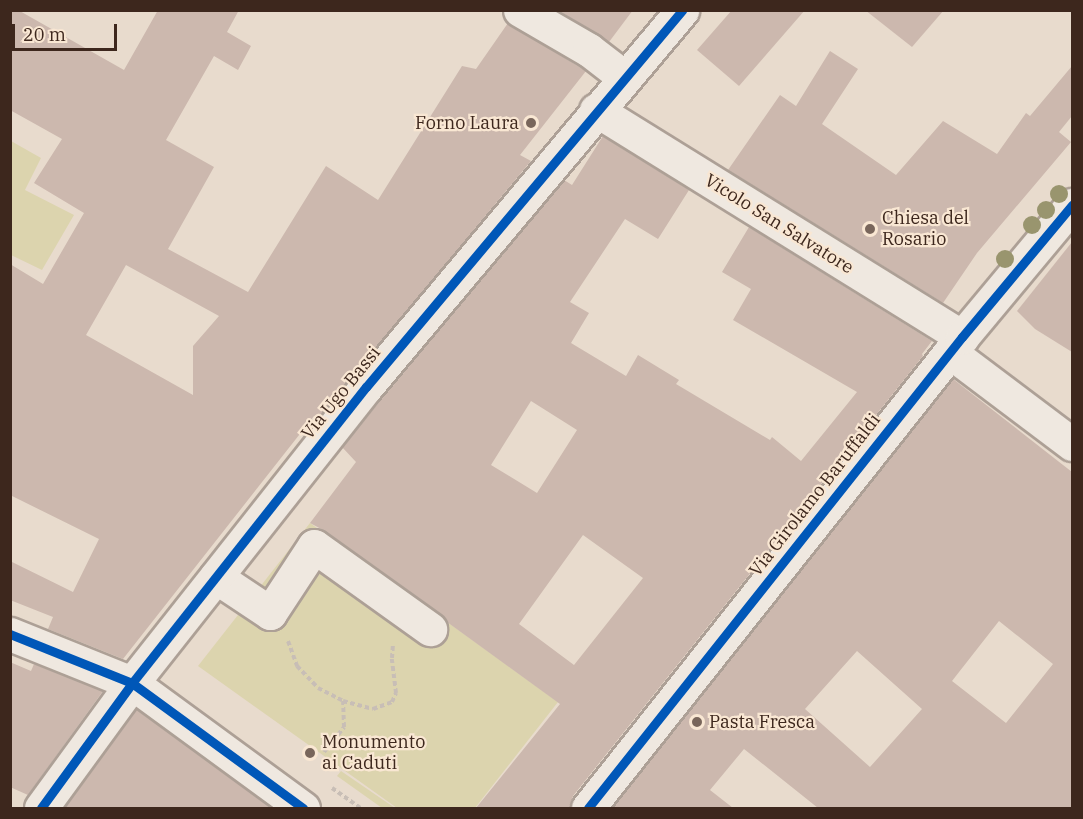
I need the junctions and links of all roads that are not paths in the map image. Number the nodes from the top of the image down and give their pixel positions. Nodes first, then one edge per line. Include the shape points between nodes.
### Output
1 (520, 10) edge
2 (682, 10) edge
3 (624, 77) junction
4 (596, 110) junction
5 (1072, 204) edge
6 (956, 344) junction
7 (1072, 444) edge
8 (216, 577) junction
9 (420, 623) road end
10 (10, 634) edge
11 (132, 683) junction
12 (40, 808) edge
13 (303, 808) edge
14 (588, 808) edge

1 - 3 street via 589,50
2 - 3 street, Via Ugo Bassi
3 - 4 street, Via Ugo Bassi
4 - 6 street, Vicolo San Salvatore
4 - 8 street, Via Ugo Bassi via 366,387
5 - 6 street, Via Girolamo Baruffaldi
6 - 7 street, Vicolo San Salvatore
6 - 14 street, Via Girolamo Baruffaldi
8 - 9 street via 270,613 314,546
8 - 11 street, Via Ugo Bassi
10 - 11 street
11 - 12 street, Via Ugo Bassi
11 - 13 street

